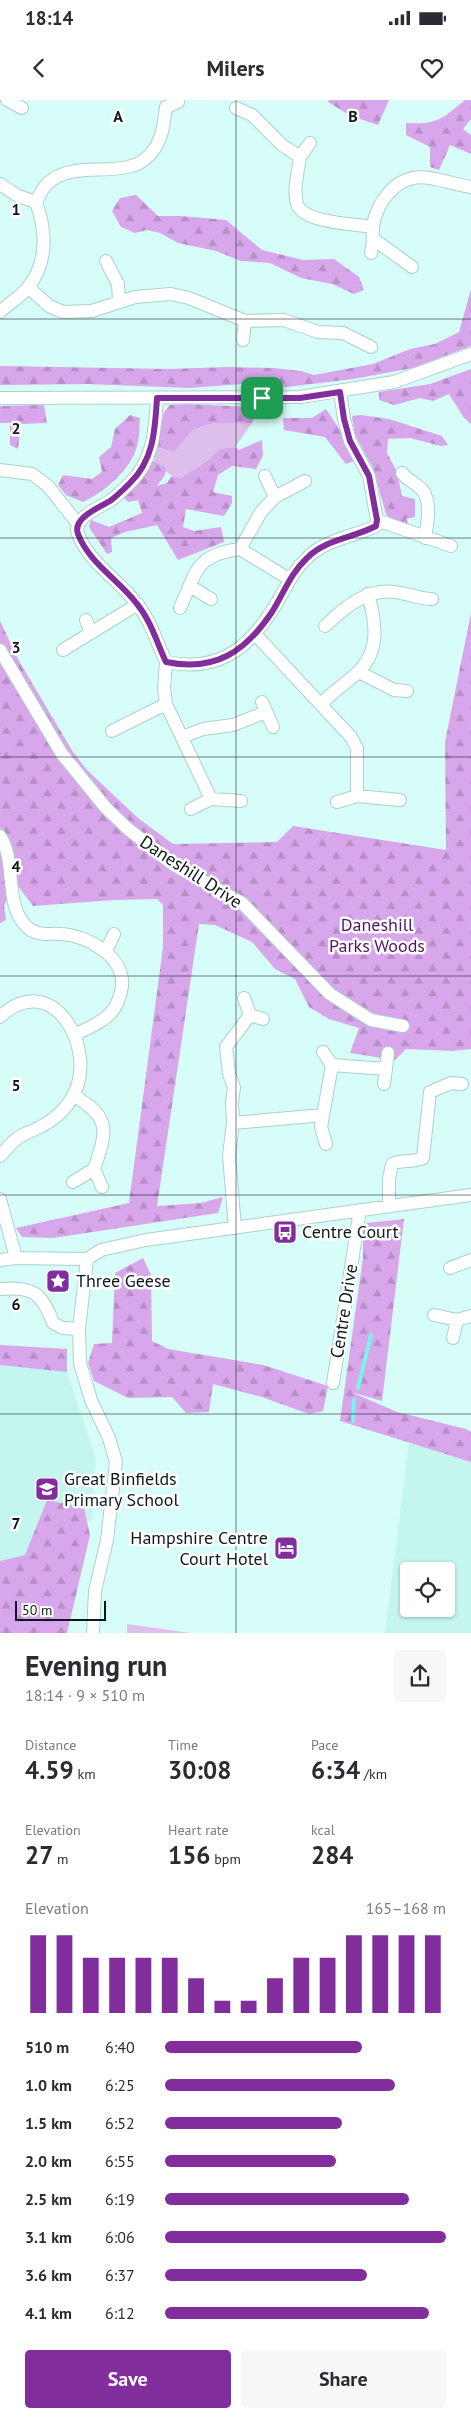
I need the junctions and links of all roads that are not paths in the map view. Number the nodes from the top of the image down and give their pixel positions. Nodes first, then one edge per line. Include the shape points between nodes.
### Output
1 (7, 100) edge
2 (178, 102) dead end
3 (163, 104) edge
4 (22, 108) dead end
5 (236, 108) dead end
6 (310, 143) dead end
7 (300, 157) junction
8 (0, 184) edge
9 (471, 187) edge
10 (36, 202) junction
11 (374, 233) junction
12 (371, 253) dead end
13 (106, 261) dead end
14 (412, 267) dead end
15 (28, 288) junction
16 (120, 301) junction
17 (0, 312) edge
18 (245, 322) junction
19 (243, 340) dead end
20 (371, 347) dead end
21 (471, 354) edge
22 (340, 392) junction
23 (0, 398) edge
24 (157, 398) junction
25 (0, 470) edge
26 (402, 473) dead end
27 (265, 476) dead end
28 (306, 481) dead end
29 (275, 497) junction
30 (377, 520) junction
31 (78, 524) junction
32 (425, 538) junction
33 (451, 546) dead end
34 (240, 549) junction
35 (289, 579) junction
36 (190, 586) junction
37 (368, 594) junction
38 (211, 599) dead end
39 (432, 599) dead end
40 (138, 604) junction
41 (180, 608) dead end
42 (86, 620) dead end
43 (325, 626) dead end
44 (91, 634) junction
45 (255, 634) junction
46 (0, 650) edge
47 (63, 650) dead end
48 (166, 662) junction
49 (359, 672) junction
50 (407, 691) dead end
51 (166, 704) junction
52 (321, 704) junction
53 (273, 727) dead end
54 (112, 730) dead end
55 (182, 737) junction
56 (357, 796) junction
57 (211, 799) junction
58 (400, 800) dead end
59 (241, 801) dead end
60 (336, 802) dead end
61 (191, 809) dead end
62 (0, 836) edge
63 (114, 934) dead end
64 (106, 951) junction
65 (244, 998) dead end
66 (2, 1011) edge
67 (250, 1016) junction
68 (263, 1019) dead end
69 (403, 1026) dead end
70 (74, 1035) junction
71 (322, 1052) dead end
72 (388, 1053) dead end
73 (332, 1065) junction
74 (386, 1069) junction
75 (384, 1084) dead end
76 (462, 1084) dead end
77 (73, 1095) junction
78 (323, 1115) junction
79 (234, 1123) junction
80 (326, 1144) dead end
81 (0, 1156) edge
82 (94, 1169) junction
83 (73, 1182) dead end
84 (102, 1187) dead end
85 (471, 1195) edge
86 (0, 1199) edge
87 (389, 1206) junction
88 (360, 1210) junction
89 (235, 1228) junction
90 (16, 1258) junction
91 (87, 1259) junction
92 (0, 1260) edge
93 (471, 1260) edge
94 (450, 1268) dead end
95 (0, 1289) edge
96 (434, 1315) dead end
97 (471, 1316) edge
98 (457, 1320) junction
99 (79, 1330) junction
100 (454, 1338) dead end
101 (333, 1382) dead end
102 (93, 1633) edge

1 - 4 street
2 - 3 street
3 - 10 street via 161,136 155,149 144,160 124,168 66,173 47,185
5 - 7 street via 252,115 282,145
6 - 7 street
7 - 11 street via 295,187 297,205 304,214
8 - 10 street via 18,196
9 - 11 street via 420,176 402,181 382,201
10 - 15 street via 43,222 44,246 40,268
11 - 12 street
11 - 14 street
13 - 16 street via 118,284
15 - 16 street via 49,306 63,312 92,311
15 - 17 street
16 - 18 street via 170,294 189,298
18 - 19 street
18 - 20 street via 284,320 318,332 342,333
21 - 22 street via 394,382
22 - 24 street via 300,398
22 - 30 street via 350,441 369,476
23 - 24 street
24 - 31 street via 152,450 141,469 132,482
25 - 31 street via 32,474 48,486
26 - 32 street via 422,490 426,500
27 - 29 street
28 - 29 street
29 - 34 street via 261,512
30 - 32 street
30 - 35 street via 376,526 333,540 308,557
31 - 40 street via 77,532 97,563
32 - 33 street
34 - 35 street
34 - 36 street via 206,558 198,566
35 - 45 street
36 - 38 street
36 - 41 street
37 - 39 street via 387,591
37 - 43 street via 354,600
37 - 49 street via 375,640
40 - 44 street
40 - 48 street
42 - 44 street
44 - 47 street
45 - 48 street via 236,652 216,661 190,665
45 - 52 street
46 - 69 street, Daneshill Drive via 62,754 106,808 128,829 174,865 242,903 330,994 371,1020
48 - 51 street
49 - 50 street via 394,690
49 - 52 street
51 - 54 street
51 - 55 street
52 - 56 street via 357,748
53 - 55 street via 264,707 233,725
55 - 57 street
56 - 58 street
56 - 60 street
57 - 59 street
57 - 61 street
62 - 64 street via 8,855 20,920 32,932 75,937
63 - 64 street
64 - 70 street via 118,966 121,976 117,1005 109,1017
65 - 67 street
66 - 70 street via 24,1002 50,1004
67 - 68 street
67 - 79 street via 226,1047 234,1087
70 - 77 street via 80,1052 81,1071
71 - 73 street
72 - 74 street
73 - 74 street
73 - 78 street
74 - 75 street
76 - 87 street via 451,1083 430,1092 423,1158 416,1161 402,1159 392,1164
77 - 81 street via 53,1120 20,1136
77 - 82 street via 100,1115 104,1126 104,1138
78 - 79 street
78 - 80 street via 321,1127
79 - 89 street via 229,1156
82 - 83 street
82 - 84 street
85 - 87 street
86 - 90 street
87 - 88 street
88 - 89 street
88 - 101 street, Centre Drive
89 - 91 street via 146,1240 101,1250
90 - 91 street
90 - 92 street
91 - 99 street
93 - 94 street
95 - 99 street via 19,1287 30,1290 44,1302 53,1323
96 - 98 street
97 - 98 street
98 - 100 street
99 - 102 street via 80,1363 90,1400 116,1462 107,1540 95,1591

